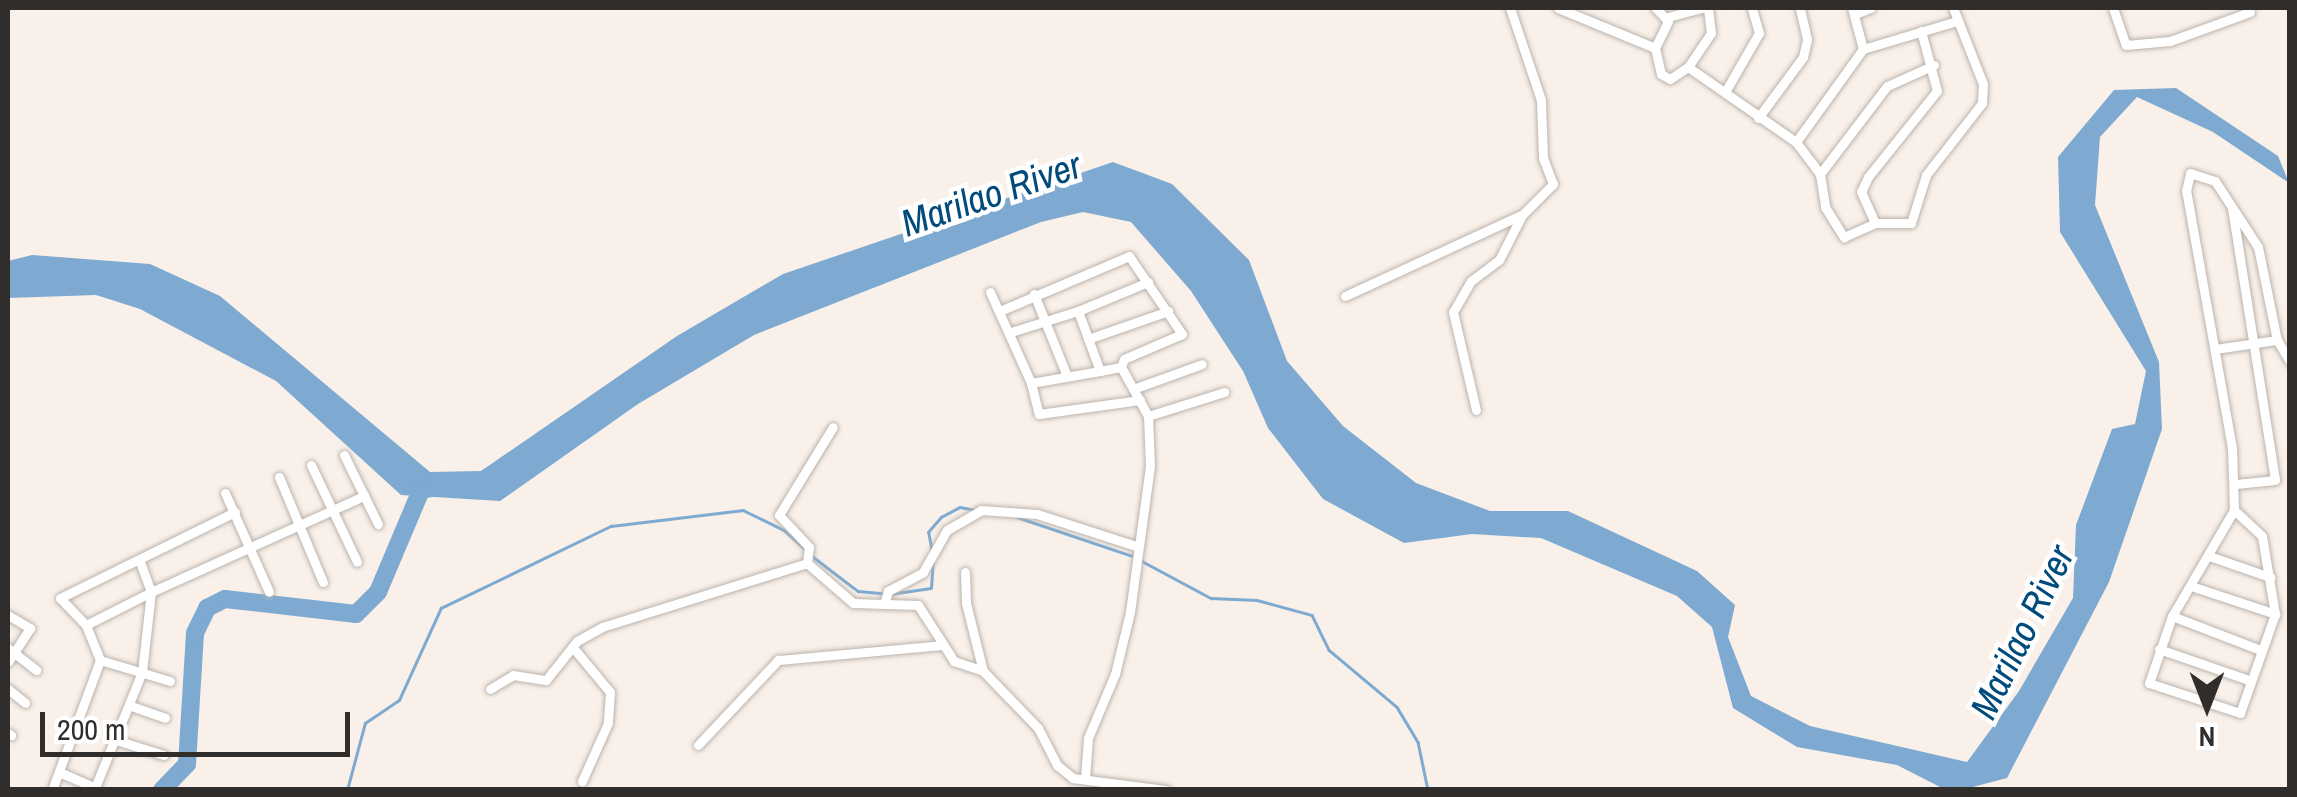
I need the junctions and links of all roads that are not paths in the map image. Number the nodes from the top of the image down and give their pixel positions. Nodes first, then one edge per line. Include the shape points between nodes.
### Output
1 (1510, 8) edge
2 (1558, 8) edge
3 (1592, 8) edge
4 (1656, 8) edge
5 (1705, 8) edge
6 (1752, 8) edge
7 (1800, 8) edge
8 (1871, 8) edge
9 (1953, 8) edge
10 (2113, 8) edge
11 (1853, 11) edge
12 (2250, 12) dead end
13 (1587, 18) junction
14 (1668, 18) junction
15 (1957, 20) junction
16 (1921, 31) junction
17 (1655, 48) junction
18 (1863, 49) junction
19 (1688, 66) junction
20 (1934, 66) junction
21 (1725, 92) junction
22 (1758, 118) junction
23 (1796, 142) junction
24 (1820, 174) junction
25 (2232, 205) junction
26 (1522, 215) junction
27 (1875, 223) junction
28 (1148, 282) junction
29 (990, 292) dead end
30 (1034, 294) junction
31 (1344, 296) dead end
32 (1002, 310) junction
33 (1078, 311) junction
34 (1168, 311) junction
35 (1044, 322) junction
36 (1011, 332) junction
37 (1088, 339) junction
38 (2277, 340) junction
39 (2252, 344) junction
40 (2215, 349) junction
41 (2290, 362) edge
42 (1202, 364) dead end
43 (1121, 367) junction
44 (1100, 371) junction
45 (1067, 376) junction
46 (1031, 383) junction
47 (1133, 389) junction
48 (1224, 392) dead end
49 (1140, 400) junction
50 (1476, 410) dead end
51 (1148, 416) junction
52 (833, 427) dead end
53 (344, 455) dead end
54 (311, 464) dead end
55 (279, 477) dead end
56 (2236, 484) junction
57 (225, 492) dead end
58 (364, 496) junction
59 (2234, 510) junction
60 (331, 511) junction
61 (234, 512) junction
62 (378, 524) dead end
63 (294, 526) junction
64 (248, 544) junction
65 (1135, 554) junction
66 (2209, 556) junction
67 (139, 559) junction
68 (357, 562) dead end
69 (806, 563) junction
70 (965, 572) dead end
71 (2270, 576) junction
72 (323, 582) dead end
73 (2191, 586) junction
74 (151, 592) junction
75 (269, 592) dead end
76 (884, 604) junction
77 (2275, 614) junction
78 (8, 615) edge
79 (2172, 616) junction
80 (86, 625) junction
81 (942, 645) junction
82 (2160, 649) junction
83 (2258, 649) junction
84 (575, 650) junction
85 (10, 655) edge
86 (100, 660) junction
87 (36, 670) dead end
88 (983, 671) junction
89 (142, 672) junction
90 (2249, 680) junction
91 (170, 682) dead end
92 (8, 689) edge
93 (490, 689) dead end
94 (25, 704) dead end
95 (131, 706) junction
96 (165, 718) dead end
97 (116, 740) junction
98 (698, 745) dead end
99 (164, 756) dead end
100 (60, 772) junction
101 (1086, 778) junction
102 (582, 781) dead end
103 (1073, 784) edge
104 (95, 789) edge
105 (52, 790) edge
106 (1166, 790) edge

1 - 26 street via 1542,100 1543,158 1554,184
2 - 13 street
3 - 13 street
4 - 14 street
5 - 14 street
5 - 19 street via 1711,33
6 - 21 street via 1759,34
7 - 22 street via 1807,39 1803,56
8 - 11 street
9 - 15 street
10 - 12 street via 2126,46 2170,40
11 - 18 street
13 - 17 street
14 - 17 street
15 - 16 street
15 - 27 street via 1984,99 1926,174 1911,223
16 - 18 street
16 - 20 street
17 - 19 street via 1665,78
18 - 23 street
19 - 21 street
20 - 24 street via 1887,86
20 - 27 street via 1934,98 1861,192
21 - 22 street
22 - 23 street
23 - 24 street
24 - 27 street via 1825,207 1840,233 1850,236
25 - 38 street via 2258,247
25 - 39 street
25 - 40 street via 2216,180 2196,172 2186,176
26 - 31 street
26 - 50 street via 1499,260 1471,281 1454,312
28 - 30 street via 1128,256
28 - 33 street
28 - 34 street
29 - 32 street
30 - 32 street
30 - 35 street
32 - 36 street
33 - 35 street
33 - 37 street
34 - 37 street
34 - 43 street via 1181,337 1124,359
35 - 36 street
35 - 45 street
36 - 46 street
37 - 44 street
38 - 39 street
38 - 41 street
39 - 40 street
39 - 56 street via 2275,480
40 - 56 street
42 - 47 street
43 - 44 street
43 - 47 street
44 - 45 street
45 - 46 street
46 - 49 street via 1039,414
47 - 49 street
48 - 51 street
49 - 51 street
51 - 65 street via 1150,466
52 - 69 street via 779,515 809,547
53 - 58 street
54 - 60 street
55 - 63 street
56 - 59 street
57 - 61 street
58 - 60 street
58 - 62 street
59 - 66 street
59 - 71 street via 2262,536
60 - 63 street
60 - 68 street
61 - 64 street
61 - 67 street
63 - 64 street
63 - 72 street
64 - 74 street
64 - 75 street
65 - 76 street via 1037,514 982,510 947,530 922,572 888,591
65 - 101 street via 1130,612 1116,674 1088,738
66 - 71 street
66 - 73 street
67 - 74 street
67 - 80 street via 60,598
69 - 76 street via 853,603
69 - 84 street via 602,627
70 - 88 street
71 - 77 street
73 - 77 street
73 - 79 street
74 - 80 street
74 - 89 street
76 - 81 street via 918,604
77 - 83 street
78 - 85 street via 30,628
79 - 82 street
79 - 83 street
80 - 86 street
81 - 88 street via 965,669
81 - 98 street via 778,660
82 - 90 street
82 - 90 street via 2149,683 2240,713
83 - 90 street
84 - 93 street via 546,680 513,674
84 - 102 street via 610,692 608,723
85 - 87 street
86 - 89 street
86 - 100 street
88 - 103 street via 1038,728
89 - 91 street
89 - 95 street
92 - 94 street
95 - 96 street
95 - 97 street
97 - 99 street
97 - 104 street
100 - 104 street
100 - 105 street
101 - 103 street
101 - 106 street

